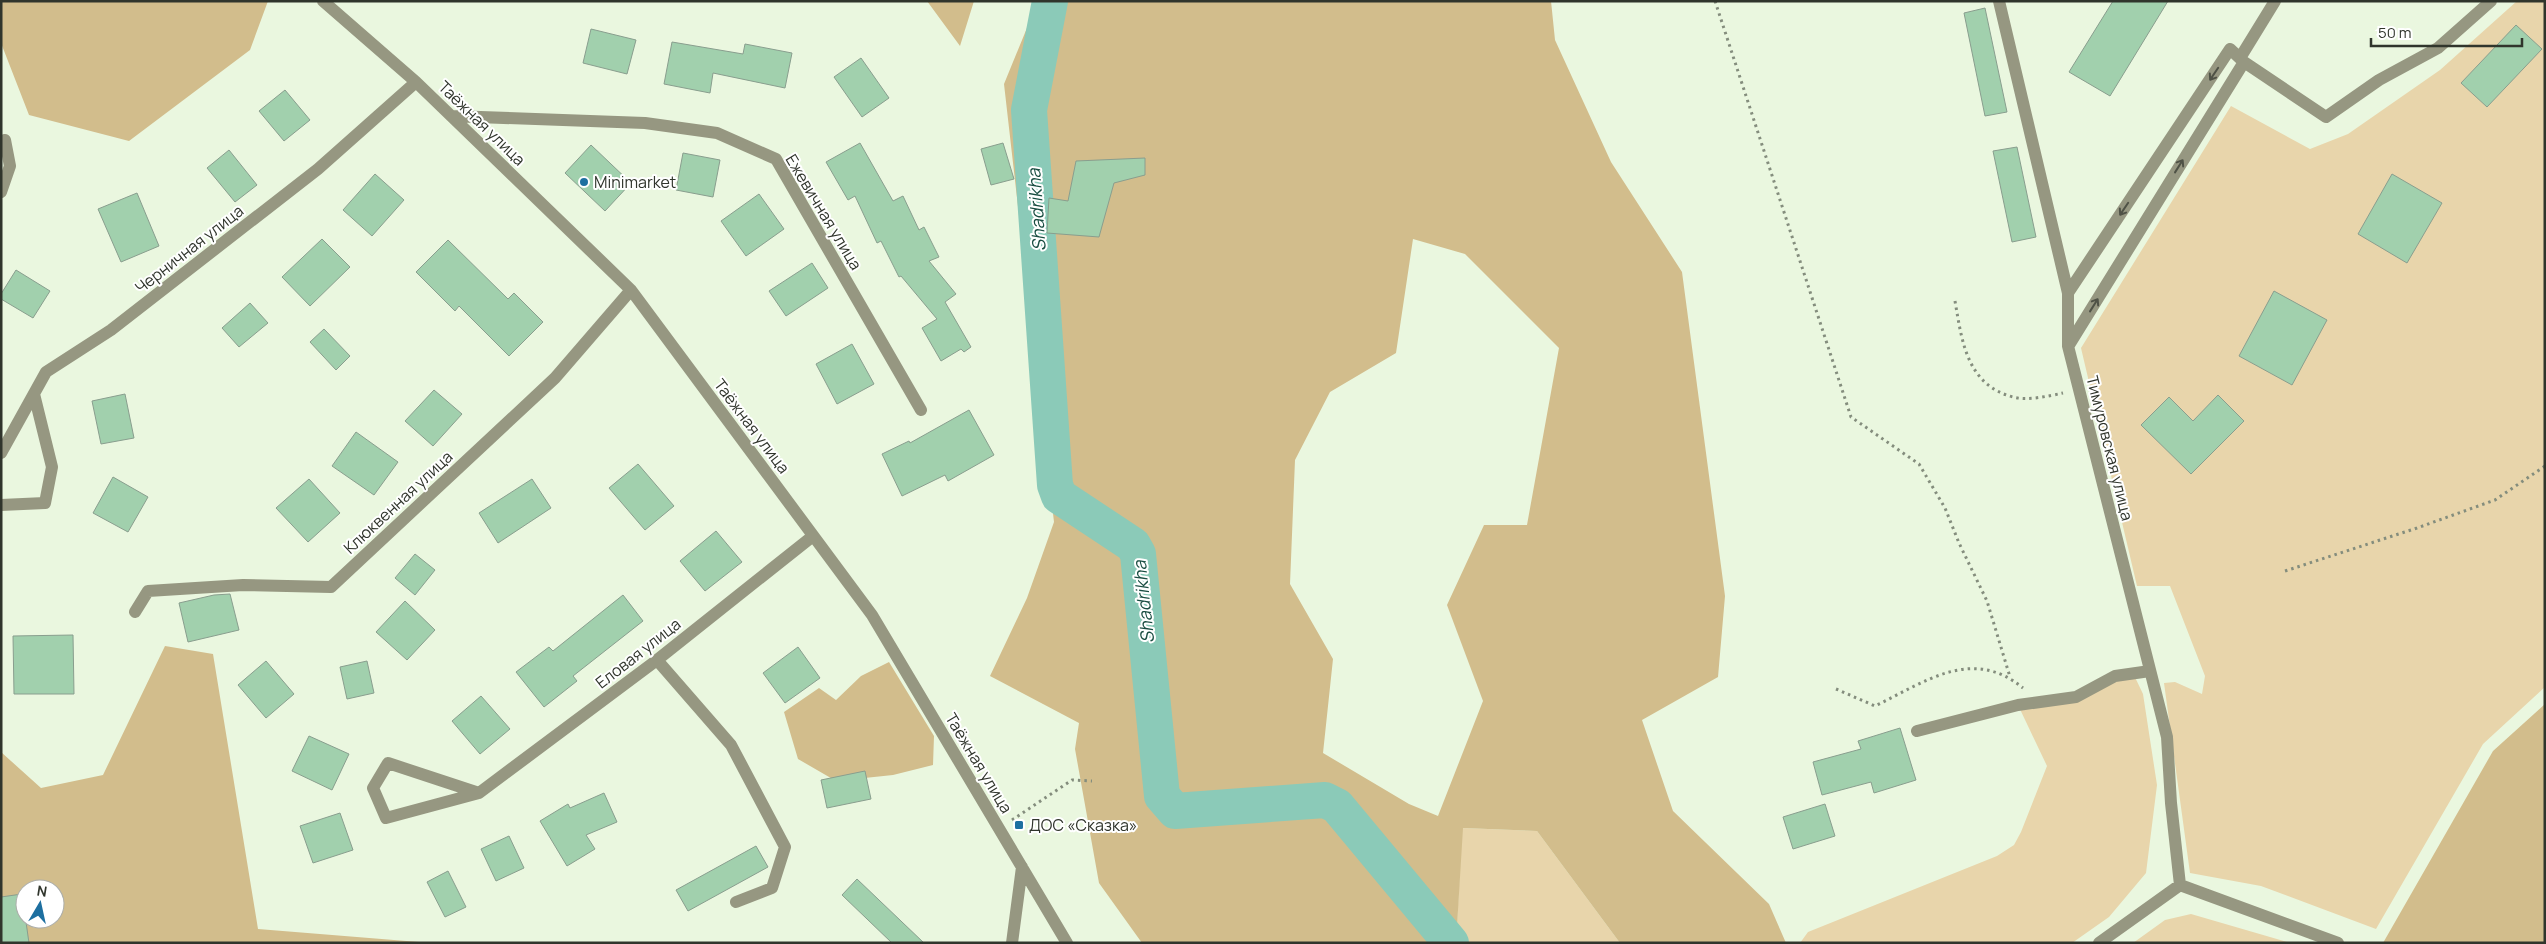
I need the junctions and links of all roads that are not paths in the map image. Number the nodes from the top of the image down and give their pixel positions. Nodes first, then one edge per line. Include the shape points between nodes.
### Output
1 (323, 1) edge
2 (1999, 1) edge
3 (2275, 1) edge
4 (2491, 1) edge
5 (2242, 60) junction
6 (416, 82) junction
7 (452, 116) junction
8 (5, 140) dead end
9 (1, 192) edge
10 (631, 290) junction
11 (2068, 293) junction
12 (2068, 346) junction
13 (34, 394) dead end
14 (921, 410) dead end
15 (1, 453) edge
16 (1, 505) edge
17 (813, 536) junction
18 (135, 612) dead end
19 (657, 660) junction
20 (2150, 671) junction
21 (1917, 731) dead end
22 (479, 793) junction
23 (1022, 868) junction
24 (2180, 885) junction
25 (736, 902) dead end
26 (1012, 943) edge
27 (1067, 943) edge
28 (2099, 943) edge
29 (2338, 943) edge

1 - 6 street, Таёжная улица
2 - 11 street, Тимуровская улица
3 - 5 street
4 - 5 street via 2438,48 2379,80 2326,118
5 -> 11 street via 2230,49
12 -> 5 street
6 - 7 street, Таёжная улица
6 - 15 street, Черничная улица via 310,175 111,330 46,372
7 - 10 street, Таёжная улица
7 - 14 street, Ежевичная улица via 645,123 717,133 776,158
8 - 9 street via 10,166
10 - 17 street, Таёжная улица
10 - 18 street, Клюквенная улица via 555,378 331,588 243,585 148,591
11 - 12 street, Тимуровская улица
12 - 20 street, Тимуровская улица
13 - 16 street via 52,467 45,503
17 - 19 street, Еловая улица
17 - 23 street, Таёжная улица via 872,615
19 - 22 street, Еловая улица
19 - 25 street via 731,745 785,847 772,888
20 - 21 street via 2116,676 2076,697 2018,705
20 - 24 street, Тимуровская улица via 2168,737
22 - 22 street, Еловая улица via 388,763 372,788 386,818
23 - 26 street
23 - 27 street, Таёжная улица
24 - 28 street
24 - 29 street

